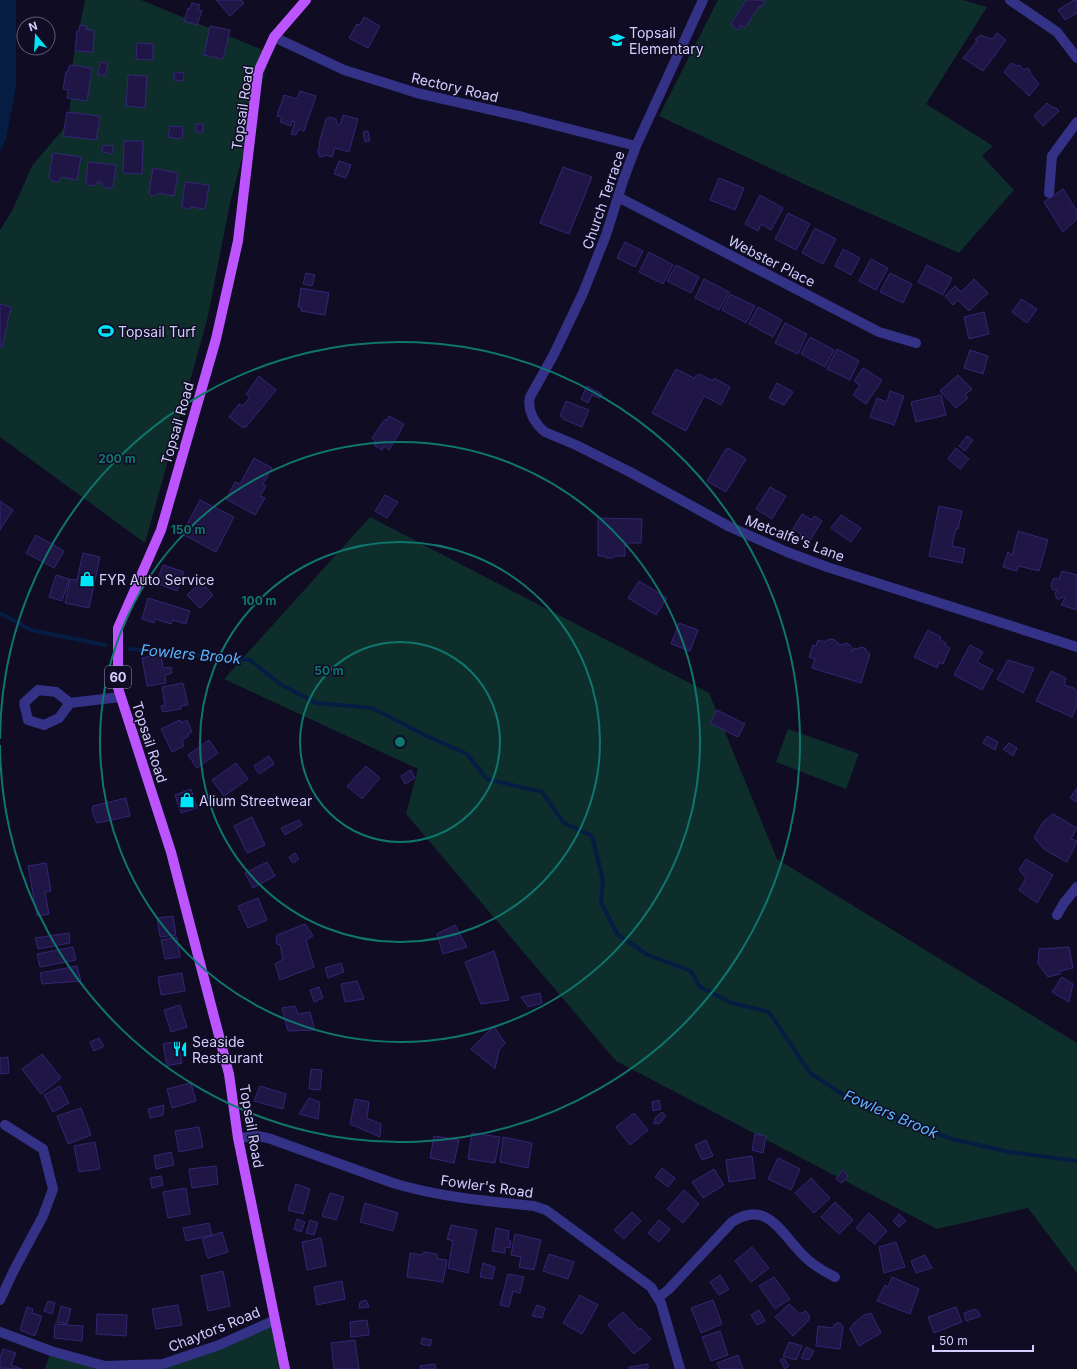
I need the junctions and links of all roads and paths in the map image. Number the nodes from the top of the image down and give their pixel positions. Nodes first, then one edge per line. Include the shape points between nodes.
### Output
1 (306, 0) edge
2 (703, 0) edge
3 (1010, 0) edge
4 (274, 37) junction
5 (1077, 58) edge
6 (1077, 122) edge
7 (636, 146) junction
8 (1049, 192) dead end
9 (618, 197) junction
10 (916, 343) dead end
11 (529, 408) joint
12 (1077, 647) edge
13 (120, 697) junction
14 (70, 703) dead end
15 (1077, 887) edge
16 (1056, 915) dead end
17 (5, 1125) dead end
18 (238, 1138) junction
19 (835, 1277) dead end
20 (658, 1298) junction
21 (0, 1300) edge
22 (275, 1320) junction
23 (0, 1332) edge
24 (285, 1369) edge
25 (680, 1369) edge

1 - 4 main road, Topsail Road / 60
2 - 7 street, Church Terrace
3 - 5 street via 1057,32
4 - 7 street, Rectory Road via 344,70 417,94 523,117
4 - 13 main road, Topsail Road / 60 via 258,72 238,241 216,339 161,530 118,628
6 - 8 street via 1052,156
7 - 9 street, Church Terrace
9 - 10 street, Webster Place via 879,332
9 - 11 street, Church Terrace via 597,259 568,326 533,390 528,403
11 - 12 street, Metcalfe's Lane via 533,418 545,432 608,461 730,527 765,543 821,565
13 - 14 street
13 - 18 main road, Topsail Road / 60 via 171,852 229,1074
15 - 16 street
17 - 21 street via 43,1149 53,1189 43,1216
18 - 20 street, Fowler's Road via 268,1138 412,1188 450,1196 542,1208 643,1280
18 - 22 main road, Topsail Road / 60
19 - 20 street via 808,1260 774,1222 761,1215 750,1214 732,1222
20 - 25 street, Fowler's Road
22 - 23 street, Chaytors Road via 219,1345 163,1364 105,1366 51,1351
22 - 24 main road, Topsail Road / 60

